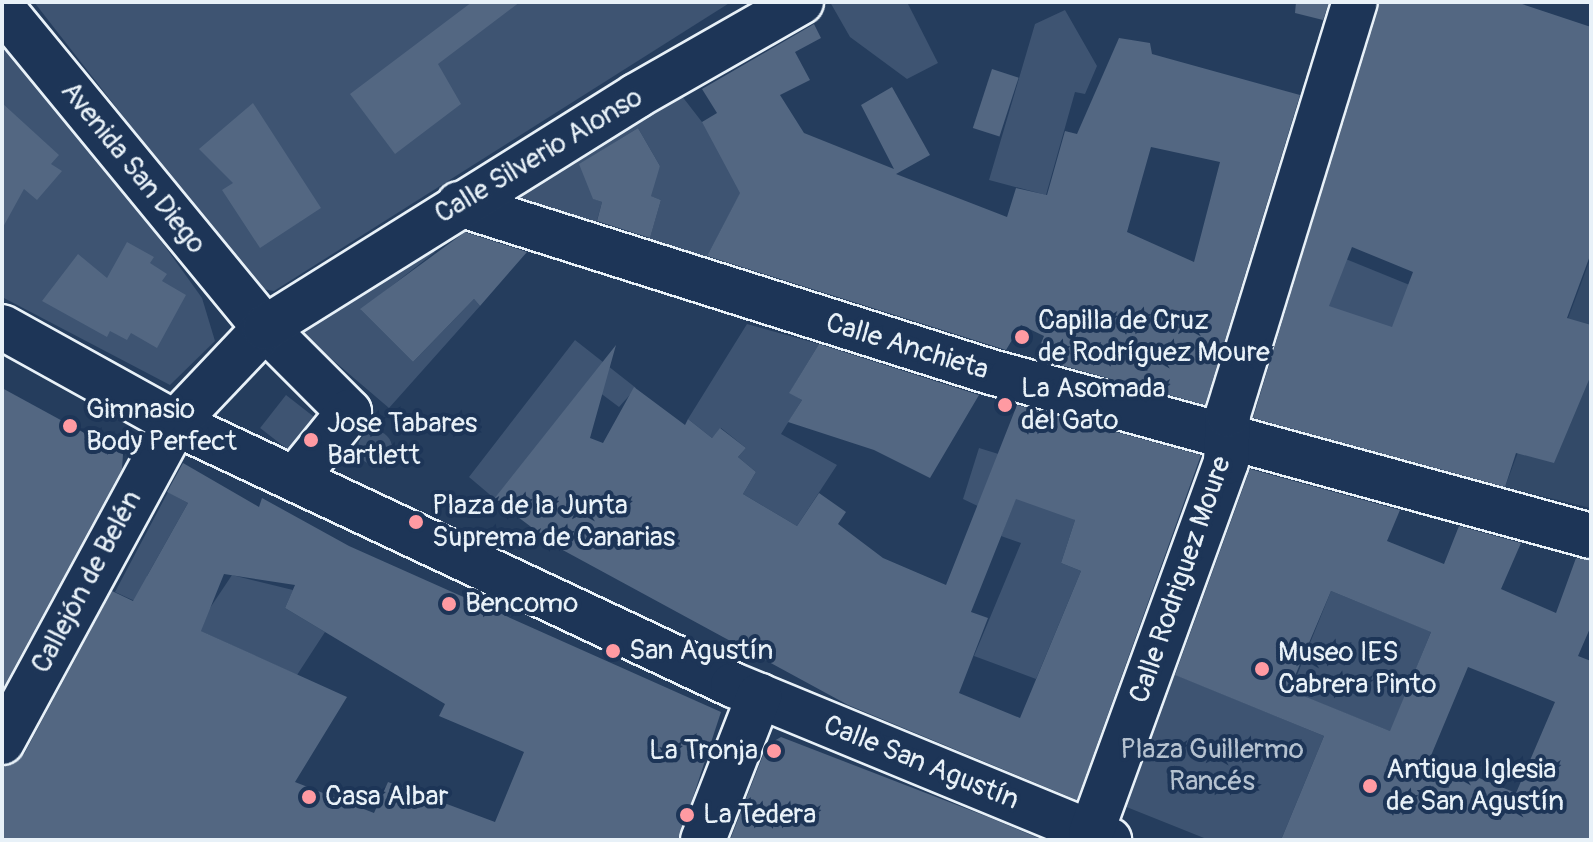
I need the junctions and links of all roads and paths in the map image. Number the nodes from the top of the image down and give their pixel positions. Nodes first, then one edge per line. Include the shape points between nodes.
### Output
1 (801, 2) edge
2 (1355, 2) edge
3 (2, 8) edge
4 (459, 204) junction
5 (273, 321) junction
6 (2, 327) edge
7 (175, 423) junction
8 (1227, 440) junction
9 (295, 479) junction
10 (1591, 536) edge
11 (746, 691) junction
12 (2, 742) edge
13 (1100, 836) edge
14 (703, 840) edge

1 - 4 street, Calle Silverio Alonso
2 - 8 street, Calle Rodriguez Moure via 1228,414
3 - 5 street, Avenida San Diego
4 - 5 street, Calle Silverio Alonso
4 - 8 street, Calle Anchieta via 763,303
5 - 7 street, Calle Silverio Alonso
5 - 9 street, Avenida San Diego via 349,412
6 - 7 street, Calle San Agustín
7 - 9 street, Calle San Agustín
7 - 12 street, Callejón de Belén
8 - 10 street, Calle Anchieta
8 - 13 street, Calle Rodriguez Moure via 1226,462
9 - 11 street, Calle San Agustín
11 - 13 street, Calle San Agustín
11 - 14 street

